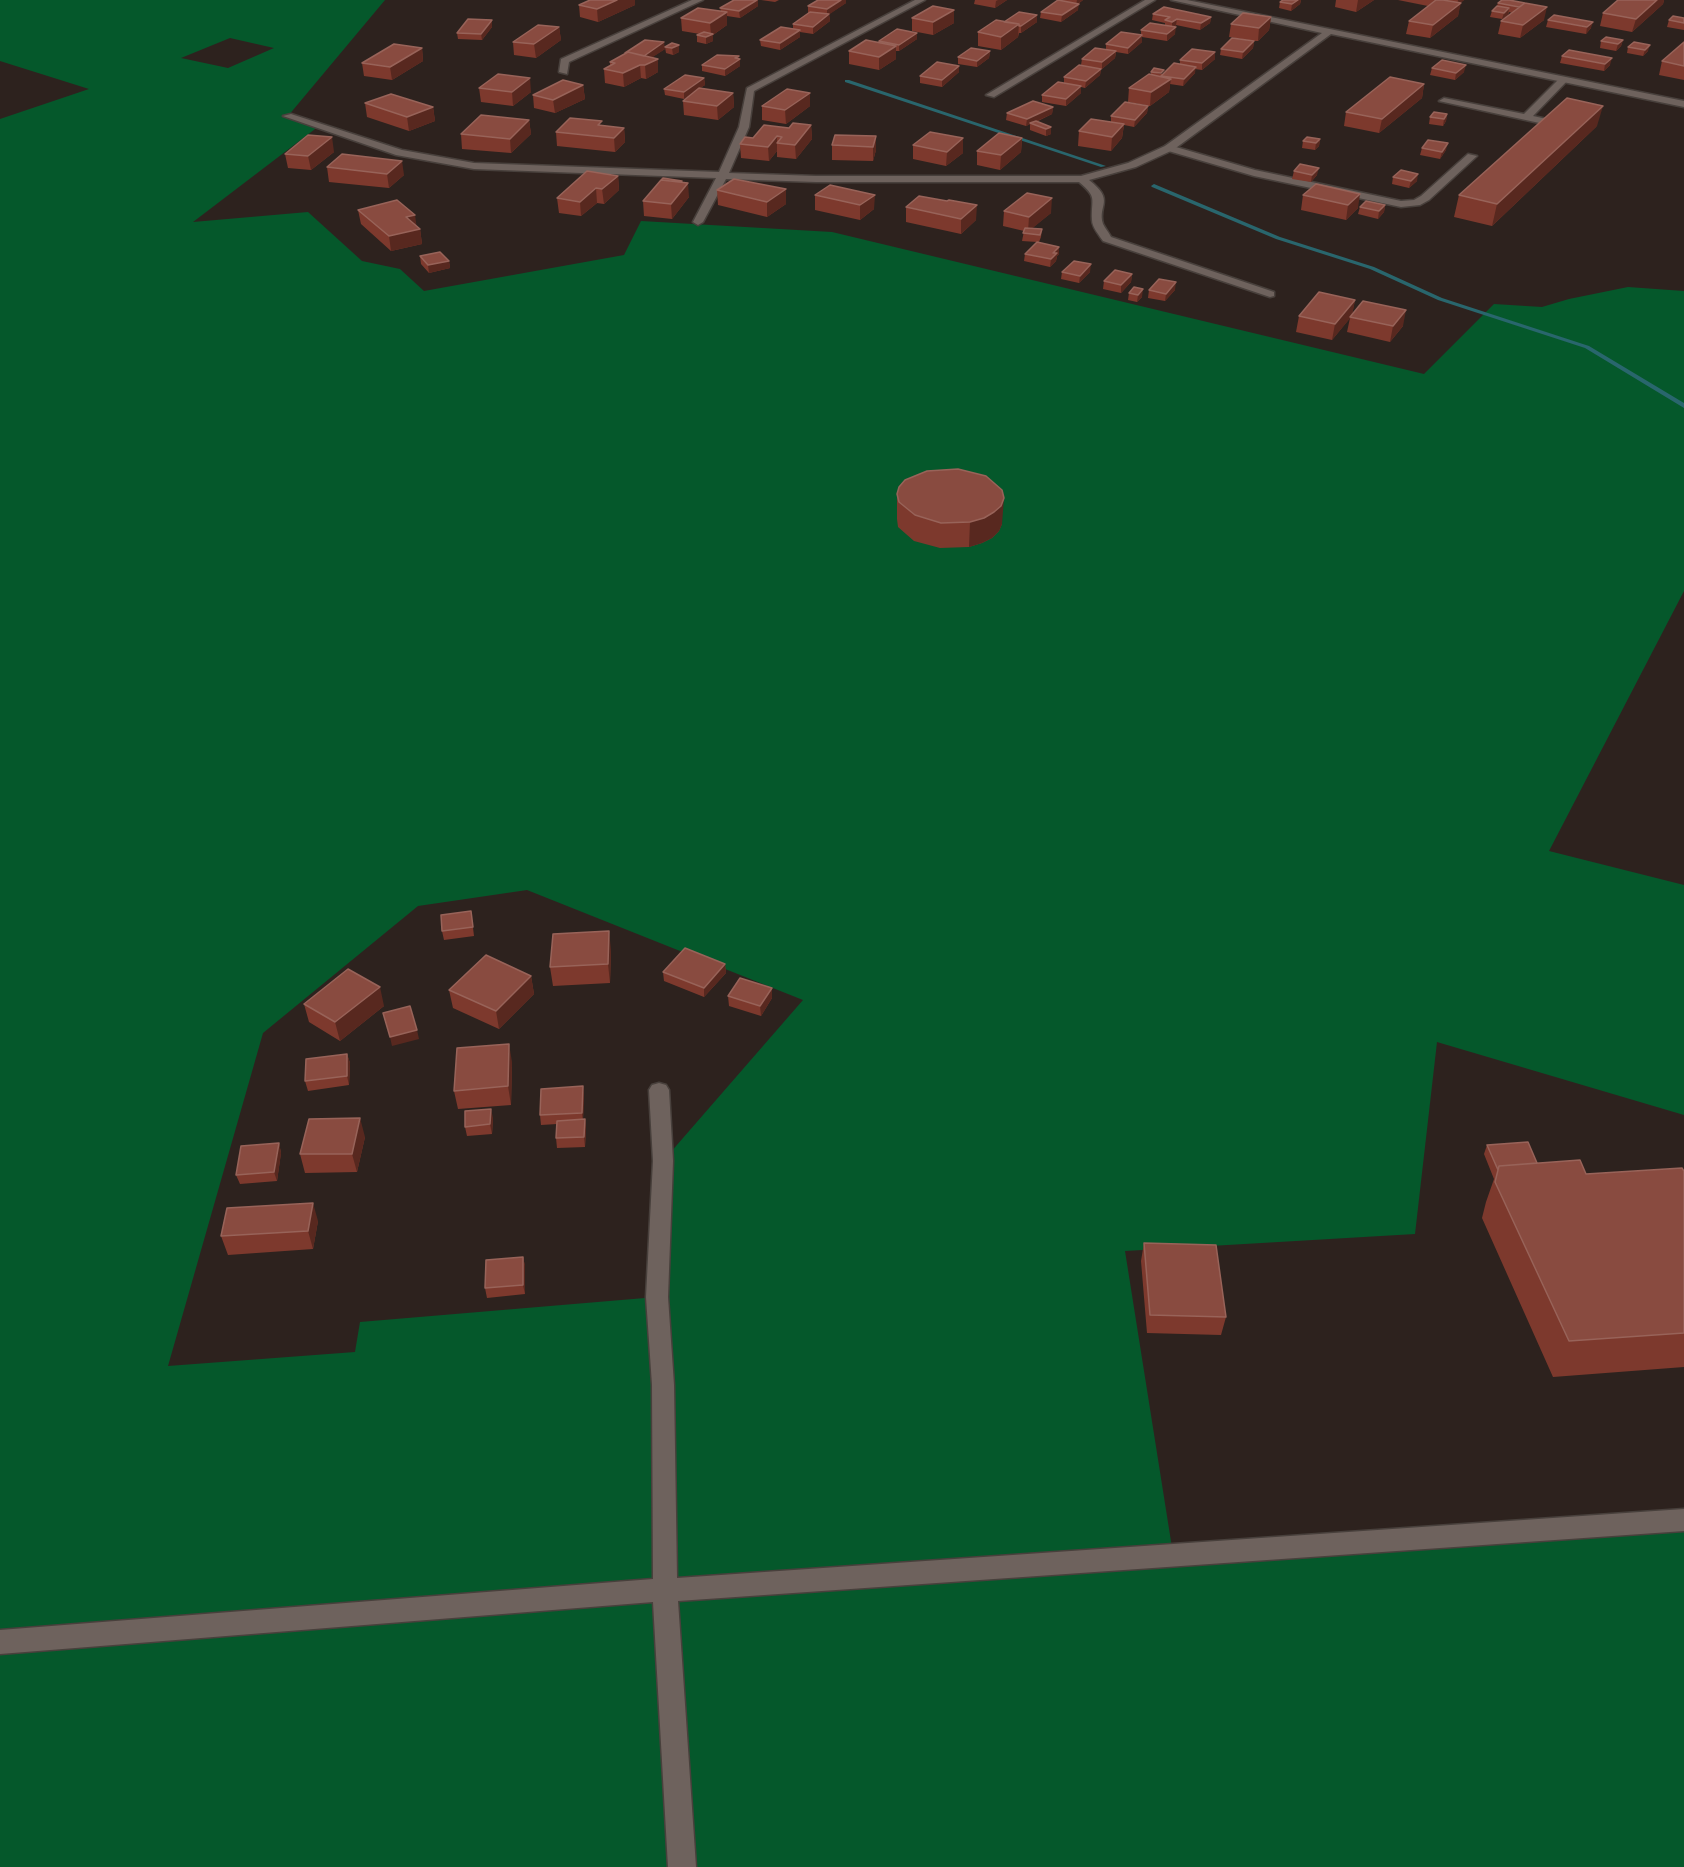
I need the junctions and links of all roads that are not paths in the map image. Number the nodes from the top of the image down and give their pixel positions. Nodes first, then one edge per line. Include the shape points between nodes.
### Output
1 (699, 0) edge
2 (921, 0) edge
3 (1151, 0) edge
4 (1175, 0) edge
5 (1330, 31) junction
6 (564, 72) dead end
7 (1564, 79) junction
8 (991, 95) dead end
9 (1444, 101) dead end
10 (1684, 104) edge
11 (288, 116) dead end
12 (1527, 117) junction
13 (1544, 121) edge
14 (1169, 148) junction
15 (1472, 156) dead end
16 (724, 174) junction
17 (1081, 179) junction
18 (698, 222) dead end
19 (1270, 294) dead end
20 (659, 1090) dead end
21 (1684, 1520) edge
22 (666, 1590) junction
23 (0, 1642) edge
24 (682, 1867) edge

1 - 6 street via 564,61
2 - 16 street via 750,90 744,127
3 - 8 street
4 - 5 street
5 - 7 street
5 - 14 street
7 - 10 street
7 - 12 street
9 - 12 street
11 - 16 street via 400,153 474,166
12 - 13 street
14 - 15 street via 1401,204 1425,198
14 - 17 street via 1132,165
16 - 17 street via 816,179
16 - 18 street
17 - 19 street via 1094,189 1100,201 1097,222 1107,239
20 - 22 street via 663,1161 657,1297 663,1385
21 - 22 street
22 - 23 street
22 - 24 street

